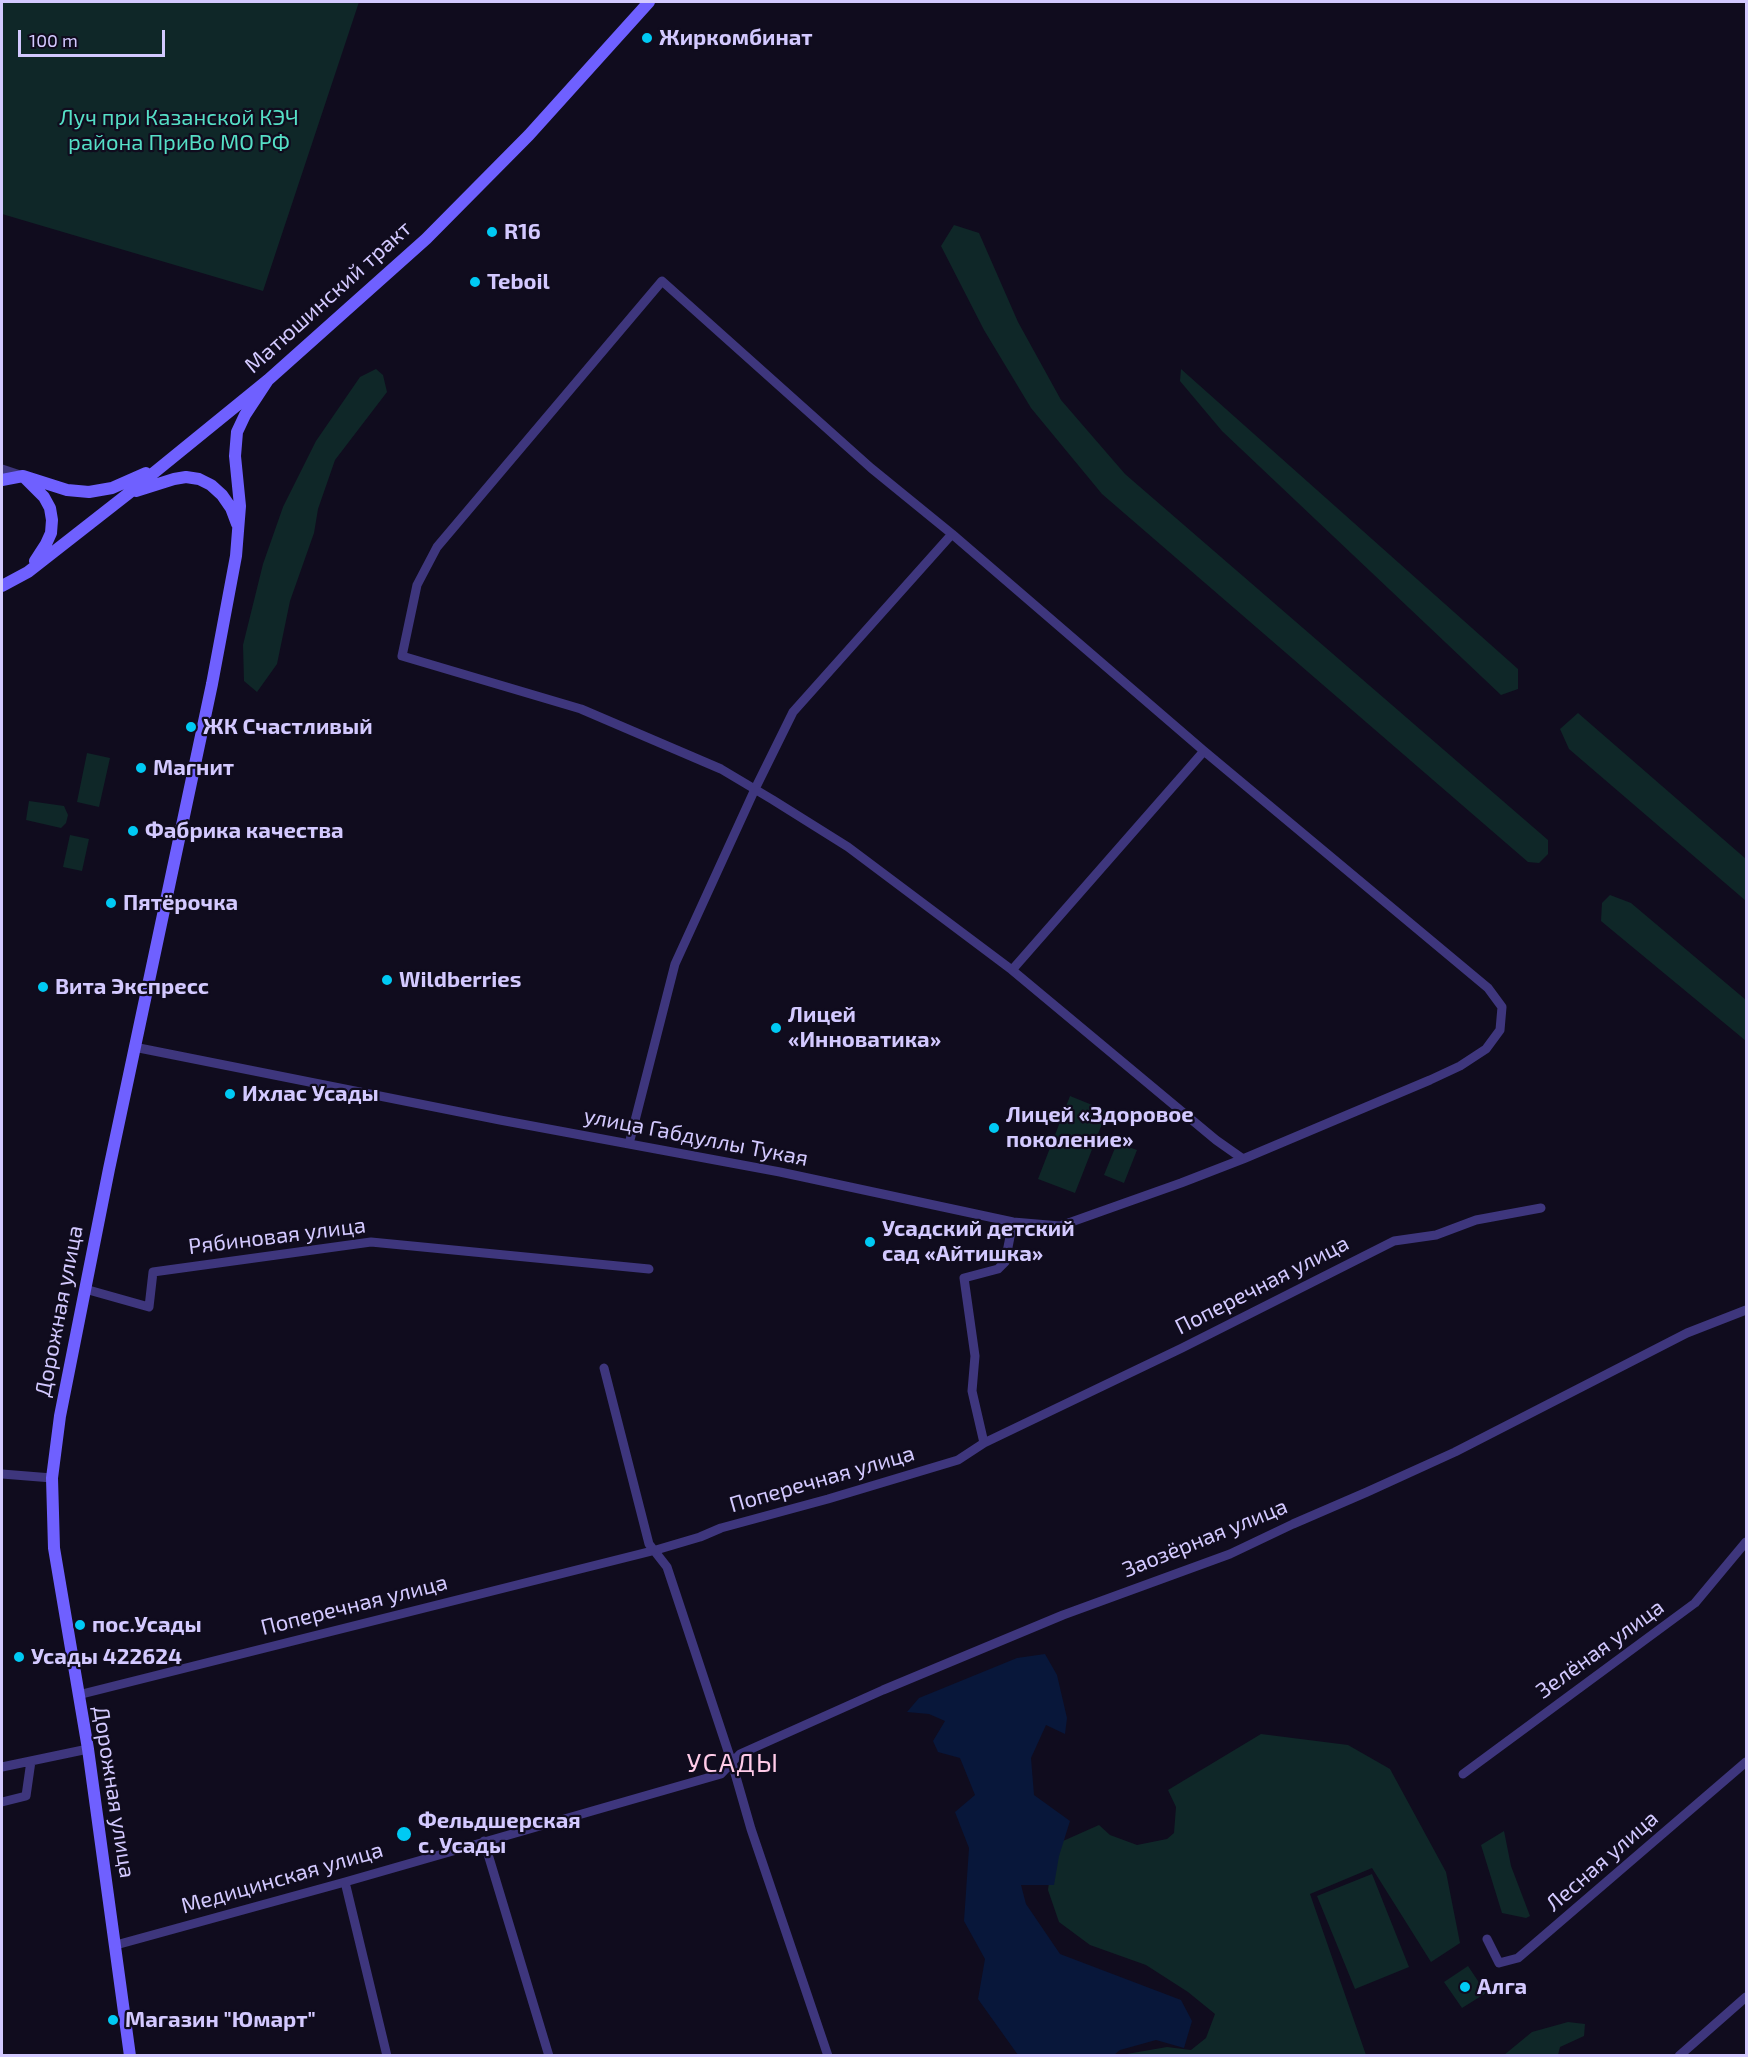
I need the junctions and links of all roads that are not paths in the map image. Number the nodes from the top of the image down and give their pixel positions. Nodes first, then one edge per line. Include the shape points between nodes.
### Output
1 (649, 2) edge
2 (268, 380) junction
3 (161, 467) junction
4 (2, 469) edge
5 (23, 476) junction
6 (2, 480) edge
7 (129, 493) junction
8 (238, 525) junction
9 (952, 534) junction
10 (28, 572) junction
11 (2, 586) edge
12 (1204, 751) junction
13 (754, 789) junction
14 (1012, 970) junction
15 (134, 1047) junction
16 (629, 1144) junction
17 (1244, 1159) junction
18 (1541, 1208) dead end
19 (1013, 1222) junction
20 (649, 1269) dead end
21 (85, 1289) junction
22 (1746, 1310) edge
23 (604, 1368) dead end
24 (984, 1443) junction
25 (2, 1474) edge
26 (52, 1478) junction
27 (1746, 1542) edge
28 (656, 1550) junction
29 (78, 1695) junction
30 (88, 1749) junction
31 (31, 1761) junction
32 (1746, 1762) edge
33 (732, 1763) junction
34 (2, 1767) edge
35 (1463, 1774) dead end
36 (2, 1802) edge
37 (484, 1841) junction
38 (345, 1882) junction
39 (1488, 1939) dead end
40 (116, 1944) junction
41 (1746, 1996) edge
42 (130, 2055) edge
43 (387, 2055) edge
44 (549, 2055) edge
45 (828, 2055) edge
46 (1679, 2055) edge

1 - 2 street, Матюшинский тракт via 489,177 426,239
2 - 3 street, Матюшинский тракт
2 - 8 street, Дорожная улица via 237,432
3 - 5 street via 112,488 89,492 67,490
3 - 7 street, Матюшинский тракт
4 - 5 street
5 - 6 street
5 - 10 street via 44,497 52,520 46,544
7 - 8 street via 174,479 199,479 222,495
7 - 10 street, Матюшинский тракт
8 - 15 street, Дорожная улица via 236,556 212,684
9 - 12 street, улица Габдуллы Тукая
9 - 13 street via 793,712
9 - 13 street, улица Габдуллы Тукая via 870,468 663,281 437,547 417,585 402,656 581,709 721,769
10 - 11 street, Матюшинский тракт
12 - 14 street
12 - 17 street, улица Габдуллы Тукая via 1488,988 1502,1007 1500,1030 1486,1049 1460,1066
13 - 14 street via 848,847
13 - 16 street via 675,964
14 - 17 street
15 - 16 street, улица Габдуллы Тукая
15 - 21 street, Дорожная улица
16 - 19 street, улица Габдуллы Тукая
17 - 19 street, улица Габдуллы Тукая via 1060,1226
18 - 24 street, Поперечная улица via 1476,1220 1436,1235 1394,1241
19 - 24 street via 1005,1262 998,1269 964,1278 975,1356 972,1392
20 - 21 street, Рябиновая улица via 371,1242 153,1272 148,1307
21 - 26 street, Дорожная улица
22 - 33 street, Заозёрная улица via 1687,1333 1455,1452 1230,1554 1063,1615 883,1690 740,1755
23 - 28 street via 650,1544
24 - 28 street, Поперечная улица via 958,1460
25 - 26 street
26 - 29 street, Дорожная улица via 54,1548
27 - 35 street, Зелёная улица via 1695,1603
28 - 29 street, Поперечная улица
28 - 33 street via 667,1567
29 - 30 street, Дорожная улица
30 - 31 street
30 - 40 street, Дорожная улица
31 - 34 street
31 - 36 street via 26,1796
32 - 39 street, Лесная улица via 1518,1958 1499,1963
33 - 37 street, Медицинская улица via 721,1774
33 - 45 street
37 - 38 street, Медицинская улица
37 - 44 street
38 - 40 street, Медицинская улица
38 - 43 street
40 - 42 street, Дорожная улица
41 - 46 street

